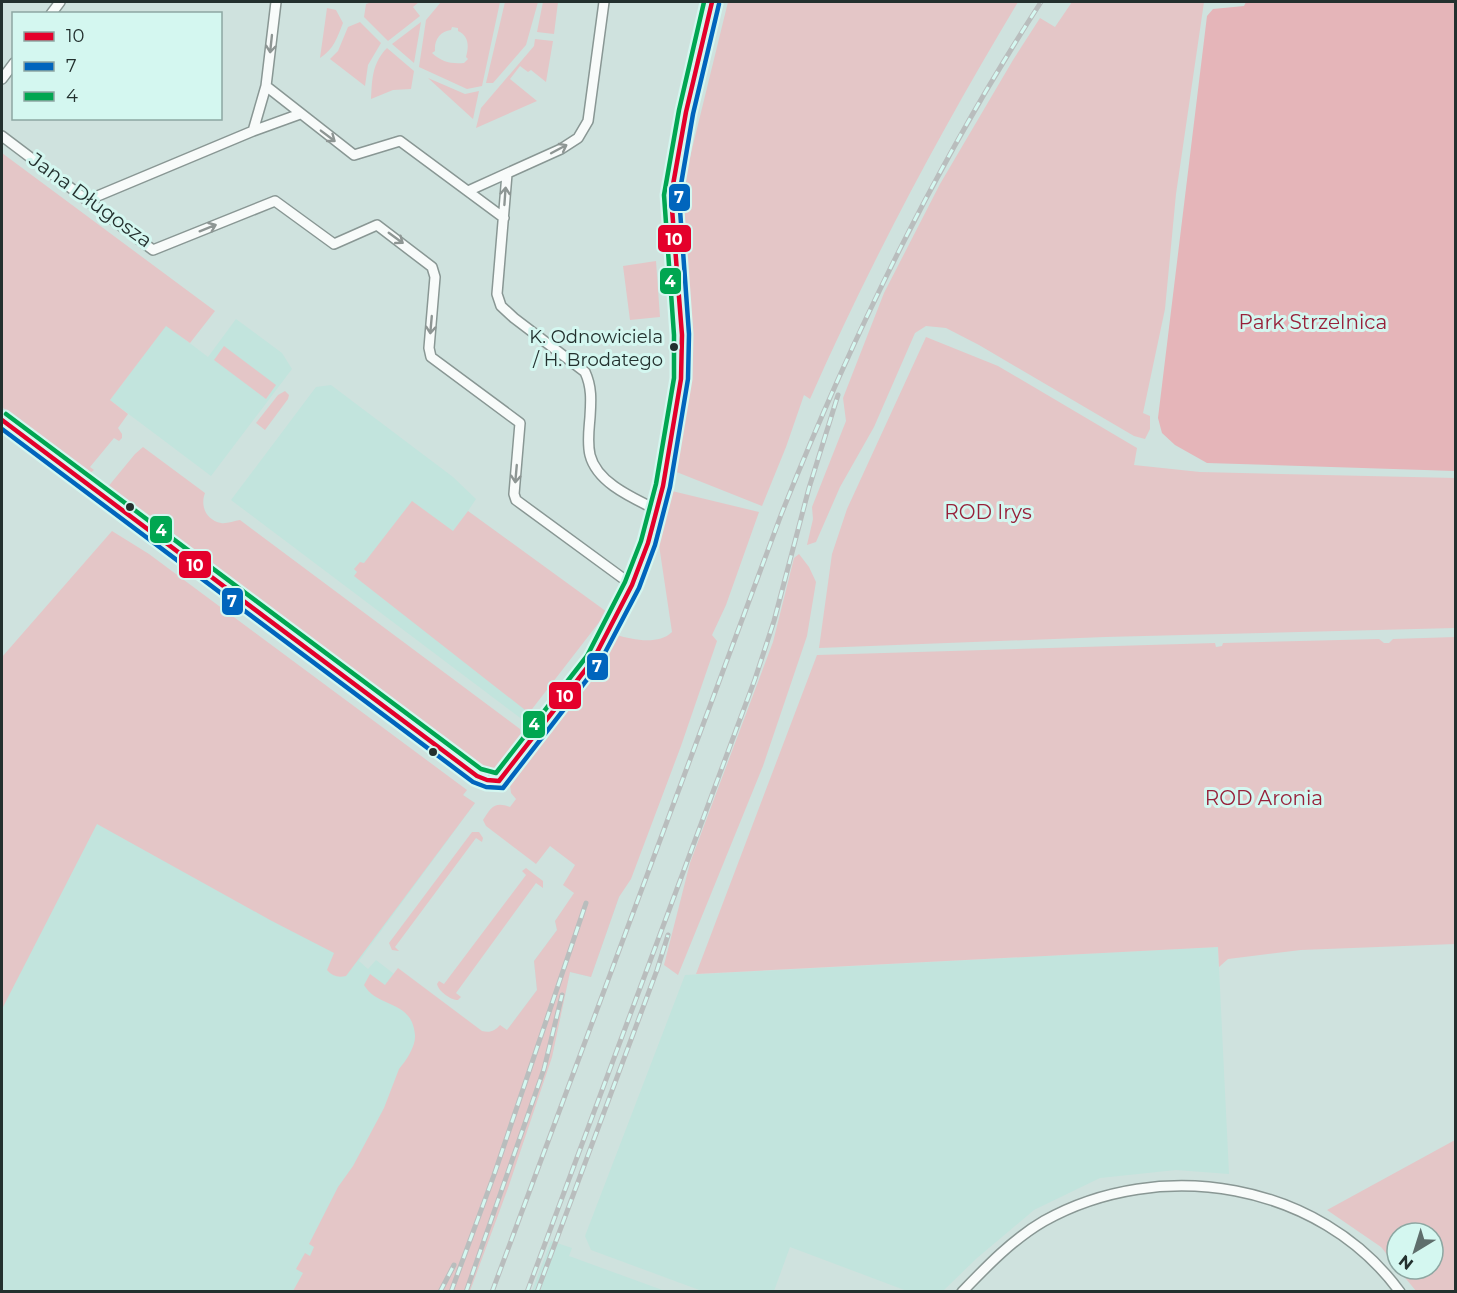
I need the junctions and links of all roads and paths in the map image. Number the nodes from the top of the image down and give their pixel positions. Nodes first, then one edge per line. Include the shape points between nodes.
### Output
1 (276, 2) edge
2 (604, 2) edge
3 (712, 2) edge
4 (12, 66) edge
5 (2, 79) edge
6 (266, 86) junction
7 (300, 114) junction
8 (253, 131) junction
9 (2, 136) edge
10 (507, 174) junction
11 (468, 191) junction
12 (88, 200) junction
13 (504, 218) junction
14 (2, 420) edge
15 (657, 510) junction
16 (632, 585) junction
17 (962, 1292) edge
18 (1400, 1292) edge

1 -> 6 street
10 -> 2 street via 579,138 588,121
3 - 15 street via 671,196 682,335 681,379
4 - 5 street
6 - 7 street
6 - 8 street
7 - 8 street
7 -> 11 street via 354,155 400,141
8 - 12 street
9 - 12 street, Jana Długosza
10 - 11 street
13 -> 10 street
11 - 13 street
12 -> 16 street, Jana Długosza via 153,250 275,201 334,244 377,225 432,267 432,357 520,423 516,500
13 - 15 street via 497,294 501,306 585,372 592,396 588,439 594,466 606,479
14 - 16 street via 487,780 499,780 593,660
15 - 16 street
17 - 18 street via 1010,1245 1072,1207 1138,1188 1203,1185 1292,1208 1317,1220 1358,1248

